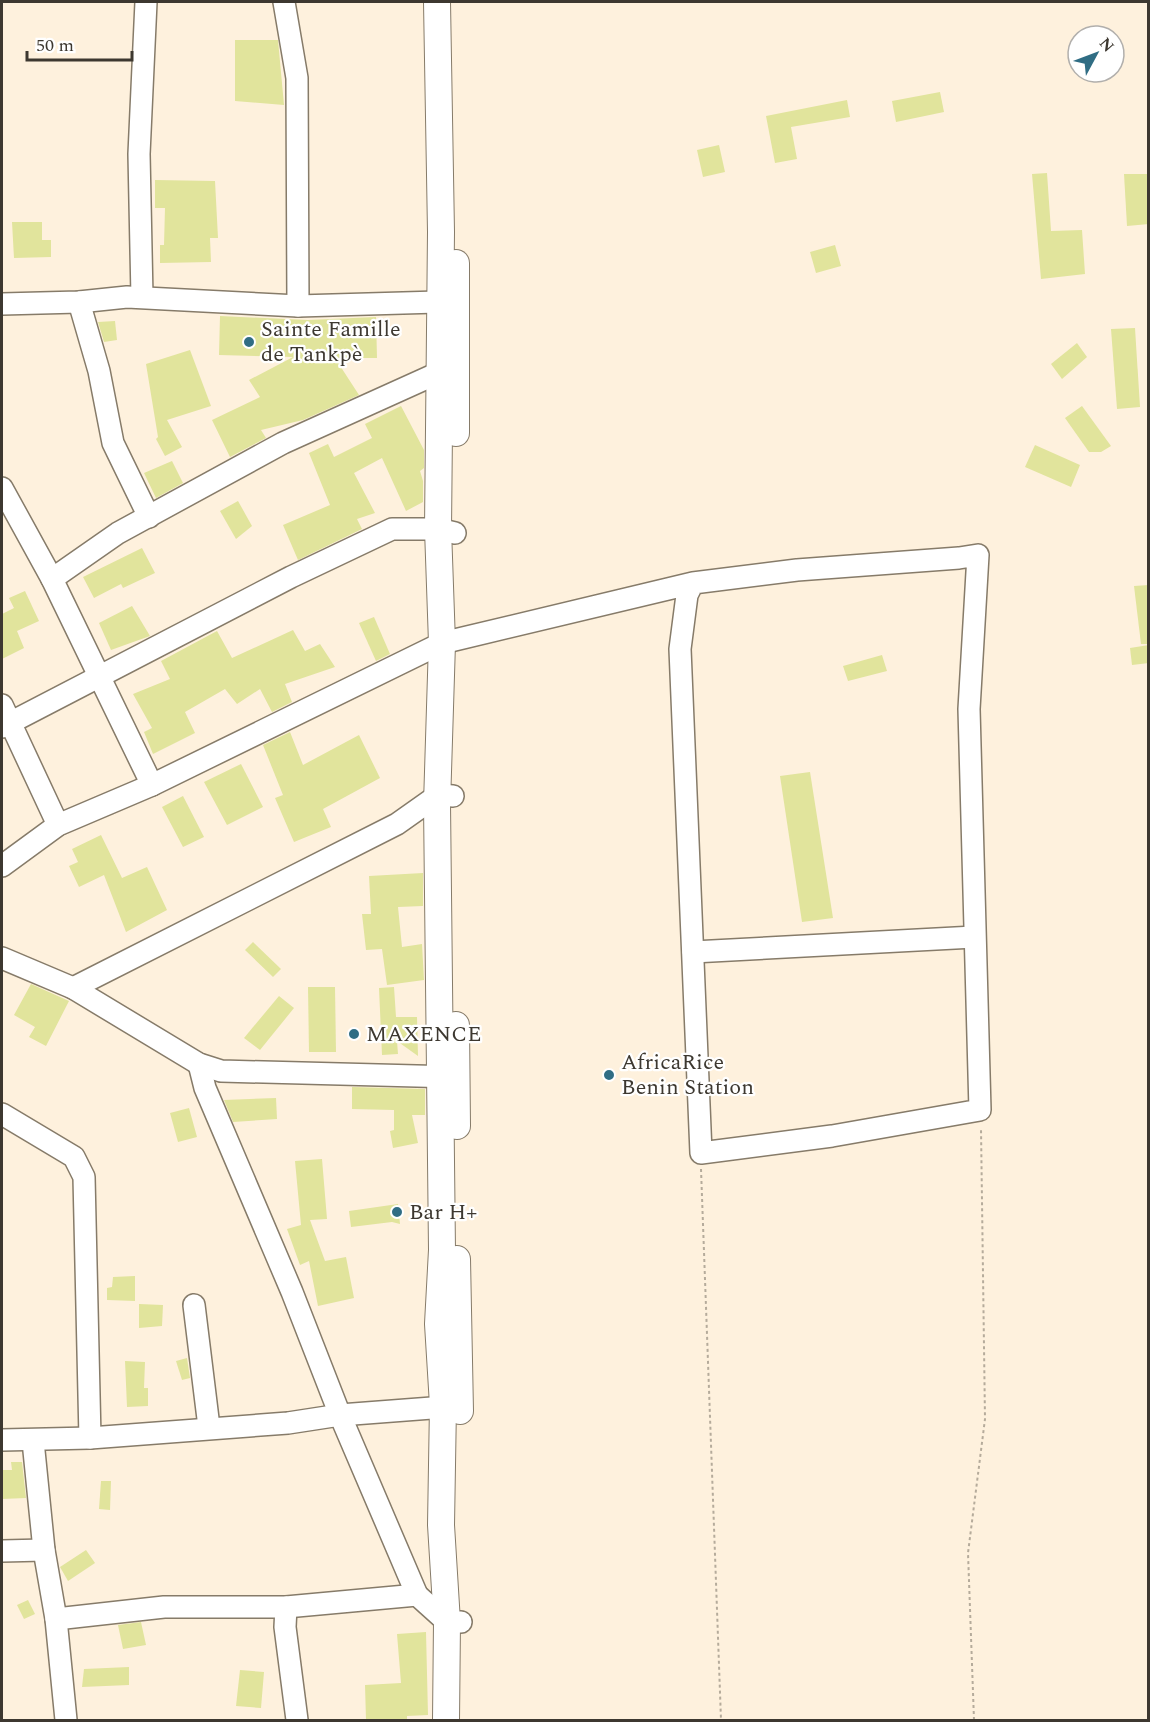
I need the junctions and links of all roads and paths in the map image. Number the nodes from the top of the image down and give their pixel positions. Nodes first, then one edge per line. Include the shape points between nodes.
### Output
1 (146, 2) edge
2 (284, 2) edge
3 (437, 2) edge
4 (453, 2) edge
5 (142, 297) junction
6 (79, 302) junction
7 (2, 304) edge
8 (298, 306) junction
9 (447, 306) junction
10 (447, 372) junction
11 (2, 488) edge
12 (149, 517) junction
13 (446, 531) junction
14 (52, 579) junction
15 (693, 583) junction
16 (449, 641) junction
17 (99, 678) junction
18 (5, 718) edge
19 (152, 785) junction
20 (445, 795) junction
21 (58, 825) junction
22 (2, 866) edge
23 (974, 937) junction
24 (693, 952) junction
25 (2, 958) edge
26 (72, 988) junction
27 (199, 1064) junction
28 (448, 1077) junction
29 (980, 1110) junction
30 (2, 1114) edge
31 (701, 1153) junction
32 (194, 1305) dead end
33 (451, 1405) junction
34 (340, 1415) junction
35 (209, 1427) junction
36 (90, 1438) junction
37 (2, 1440) edge
38 (33, 1441) junction
39 (44, 1550) junction
40 (2, 1551) edge
41 (417, 1595) junction
42 (286, 1607) junction
43 (56, 1619) junction
44 (454, 1622) junction
45 (66, 1720) edge
46 (297, 1720) edge
47 (446, 1720) edge
48 (460, 1720) edge
49 (721, 1720) edge
50 (974, 1720) edge

1 - 5 street via 139,154
2 - 8 street via 297,78
3 - 9 main road via 441,232
4 - 9 main road
5 - 6 street
5 - 8 street
6 - 7 street
6 - 12 street via 114,443
8 - 9 street
9 - 10 main road
10 - 12 street via 325,422
10 - 13 main road
11 - 14 street
12 - 14 street via 77,559
13 - 16 main road
13 - 17 street via 392,529
14 - 17 street
15 - 16 street
15 - 23 street via 978,555 969,709
15 - 24 street via 687,595 680,649
16 - 19 street
16 - 20 main road
17 - 18 street
17 - 19 street
18 - 21 street
19 - 21 street
20 - 26 street via 397,824
20 - 28 main road
21 - 22 street
23 - 24 street
23 - 29 street
24 - 31 street
25 - 26 street
26 - 27 street
27 - 28 street via 221,1071
27 - 34 street via 205,1088
28 - 33 main road via 438,1324
29 - 31 street via 832,1136
29 - 50 path via 986,1419 968,1553
30 - 36 street via 74,1157 84,1177
31 - 49 path
32 - 35 street
33 - 34 street
33 - 44 main road via 441,1524
34 - 35 street via 288,1423
34 - 41 street
35 - 36 street
36 - 38 street
37 - 38 street
38 - 39 street
39 - 40 street
39 - 43 street
41 - 42 street
41 - 44 street
42 - 43 street via 164,1607
42 - 46 street
43 - 45 street
44 - 47 main road
44 - 48 main road

